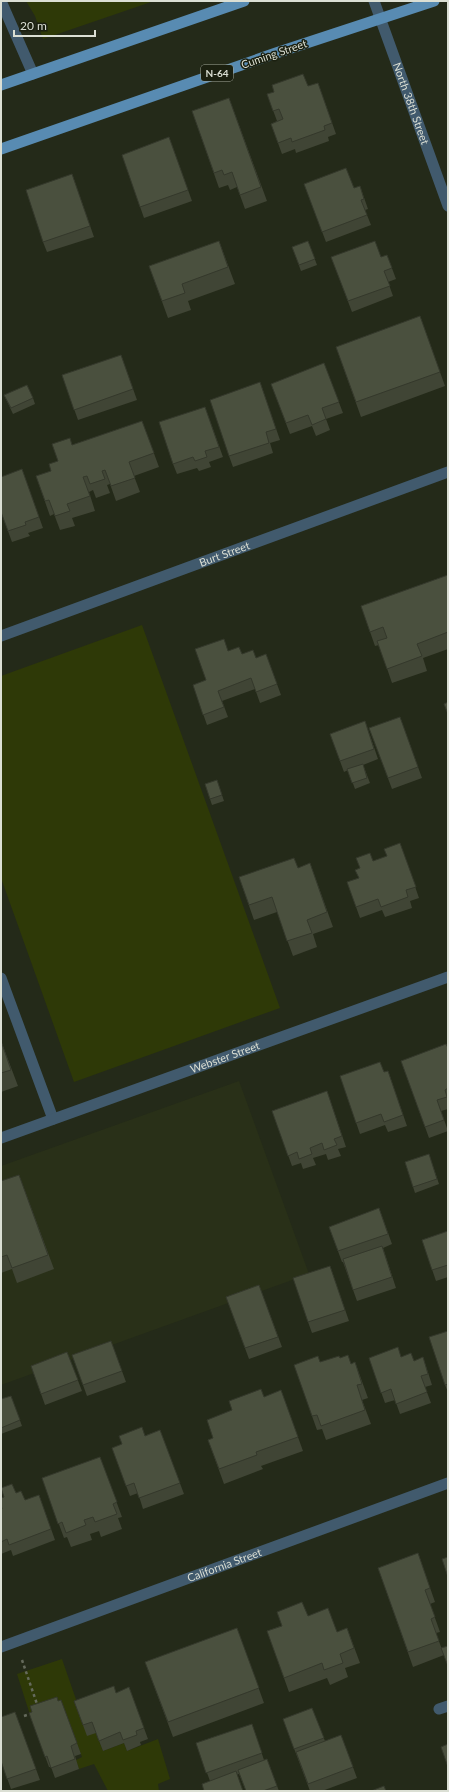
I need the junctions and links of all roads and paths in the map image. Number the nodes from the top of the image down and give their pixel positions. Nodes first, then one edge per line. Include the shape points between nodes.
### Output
1 (1, 1) edge
2 (244, 1) edge
3 (374, 1) edge
4 (434, 1) edge
5 (380, 19) junction
6 (33, 74) junction
7 (1, 85) edge
8 (1, 149) edge
9 (448, 206) edge
10 (448, 472) edge
11 (1, 636) edge
12 (448, 977) edge
13 (1, 978) edge
14 (53, 1119) junction
15 (1, 1138) edge
16 (448, 1483) edge
17 (1, 1647) edge
18 (28, 1677) dead end
19 (24, 1716) dead end

1 - 6 street
2 - 6 main road
3 - 5 street, North 38th Street
4 - 5 main road, Cuming Street / N-64
5 - 8 main road, Cuming Street / N-64
5 - 9 street, North 38th Street
6 - 7 main road
10 - 11 street, Burt Street
12 - 14 street, Webster Street
13 - 14 street
14 - 15 street, Webster Street
16 - 17 street, California Street
18 - 19 path via 39,1710

